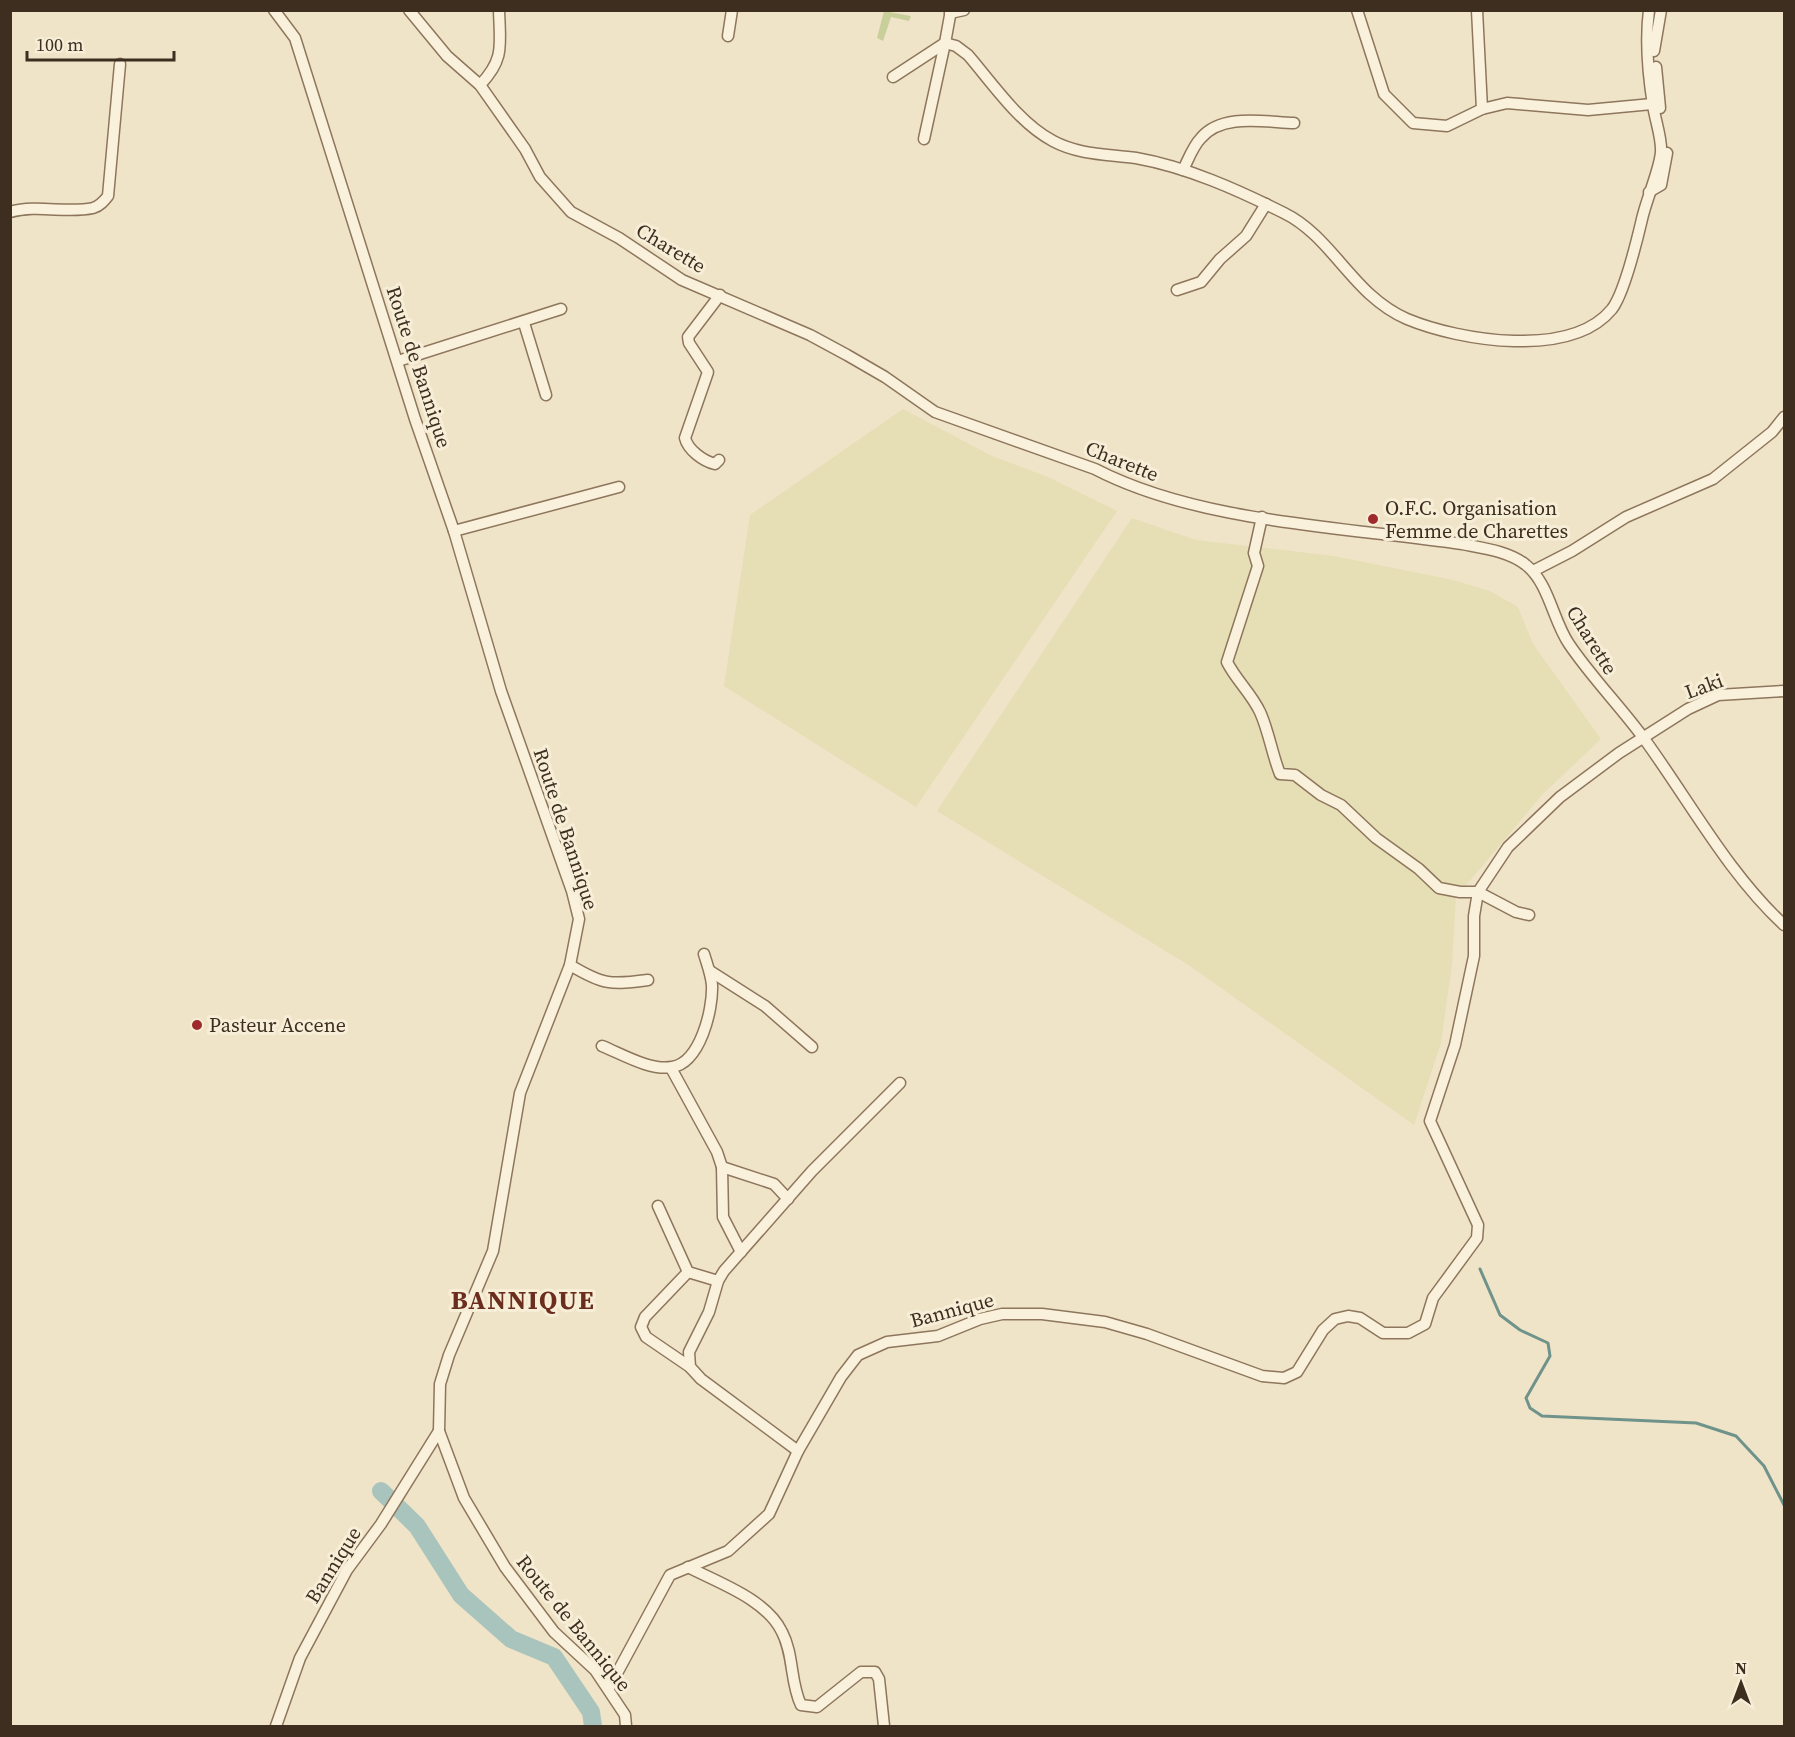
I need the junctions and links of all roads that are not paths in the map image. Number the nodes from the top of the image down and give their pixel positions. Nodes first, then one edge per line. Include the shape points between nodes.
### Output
1 (274, 10) edge
2 (409, 10) edge
3 (499, 10) edge
4 (732, 10) edge
5 (964, 10) edge
6 (1357, 10) edge
7 (1477, 10) edge
8 (1649, 10) edge
9 (1661, 10) edge
10 (951, 12) edge
11 (728, 36) dead end
12 (945, 43) junction
13 (120, 64) dead end
14 (893, 77) dead end
15 (480, 86) junction
16 (1652, 104) junction
17 (1482, 109) junction
18 (1294, 123) dead end
19 (924, 139) dead end
20 (1183, 170) junction
21 (1648, 192) junction
22 (1266, 204) junction
23 (10, 212) edge
24 (1177, 290) dead end
25 (720, 295) junction
26 (561, 309) dead end
27 (524, 323) junction
28 (398, 361) junction
29 (546, 395) dead end
30 (1785, 417) edge
31 (719, 460) dead end
32 (619, 487) dead end
33 (1262, 517) junction
34 (454, 531) junction
35 (1533, 571) junction
36 (1785, 691) edge
37 (1644, 739) junction
38 (1478, 892) junction
39 (1529, 915) dead end
40 (1785, 925) edge
41 (704, 954) dead end
42 (570, 965) junction
43 (710, 970) junction
44 (644, 981) dead end
45 (602, 1046) dead end
46 (812, 1047) dead end
47 (671, 1068) junction
48 (900, 1083) dead end
49 (722, 1167) junction
50 (788, 1199) junction
51 (658, 1206) dead end
52 (741, 1252) junction
53 (688, 1272) junction
54 (718, 1281) junction
55 (690, 1367) junction
56 (439, 1431) junction
57 (798, 1451) junction
58 (688, 1567) junction
59 (609, 1688) junction
60 (276, 1726) edge
61 (626, 1726) edge
62 (884, 1726) edge

1 - 28 street, Route de Bannique via 295,38
2 - 15 street, Charette via 447,56
3 - 15 street via 498,61
4 - 11 street
5 - 10 street
6 - 17 street via 1384,94 1413,123 1447,126
7 - 17 street
8 - 16 street
9 - 21 street via 1653,45 1667,153 1661,185
10 - 12 street
12 - 14 street
12 - 19 street
12 - 20 street via 968,55 1029,123 1052,141 1075,150 1136,158
13 - 23 street via 108,196 94,208
15 - 25 street, Charette via 540,177 571,212 682,280
16 - 17 street via 1588,110 1507,103
16 - 21 street via 1661,153
18 - 20 street via 1233,121 1212,127 1199,139
20 - 22 street
21 - 22 street via 1634,250 1614,306 1599,322 1579,334 1538,342 1470,336 1407,319 1378,302 1300,221
22 - 24 street via 1246,236 1201,282
25 - 31 street via 688,337 708,372 685,438 693,451 711,463
25 - 33 street, Charette via 847,355 944,416 1158,495
26 - 27 street
27 - 28 street
27 - 29 street
28 - 34 street, Route de Bannique
30 - 35 street via 1713,479 1626,517
32 - 34 street
33 - 35 street, Charette via 1462,544 1512,557
33 - 38 street via 1254,553 1258,566 1227,662 1260,713 1280,774 1295,776 1341,805 1439,888
34 - 42 street, Route de Bannique via 501,691 572,891 579,920
35 - 37 street, Charette via 1564,637 1591,677
36 - 37 street, Laki via 1718,695 1688,709
37 - 38 street, Laki via 1560,796 1508,847
37 - 40 street, Charette via 1702,825 1768,910
38 - 39 street
38 - 57 street, Bannique via 1474,956 1455,1045 1430,1120 1478,1225 1477,1238 1433,1298 1425,1324 1408,1333 1383,1333 1360,1318 1335,1319 1323,1329 1297,1372 1273,1378 1106,1322 1042,1314 1002,1314 938,1336 887,1342 858,1356 841,1377
41 - 43 street
42 - 44 street via 596,981
42 - 56 street, Route de Bannique via 520,1093 493,1251 440,1384
43 - 46 street via 765,1006
43 - 47 street via 712,987 703,1035 696,1051 684,1063
45 - 47 street via 652,1066
47 - 49 street
48 - 50 street
49 - 50 street via 774,1184
49 - 52 street via 723,1218
50 - 52 street
51 - 53 street
52 - 54 street
53 - 54 street
53 - 55 street via 645,1317 641,1327 646,1337
54 - 55 street via 709,1312 689,1352
55 - 57 street
56 - 59 street, Route de Bannique via 464,1498 505,1567 554,1632
56 - 60 street, Bannique via 347,1570 300,1658
57 - 58 street, Bannique via 769,1514 758,1527 728,1551
58 - 59 street, Bannique via 670,1575
58 - 62 street via 732,1590 771,1617 782,1632 801,1704 818,1707 861,1672 875,1672
59 - 61 street, Route de Bannique via 625,1715

